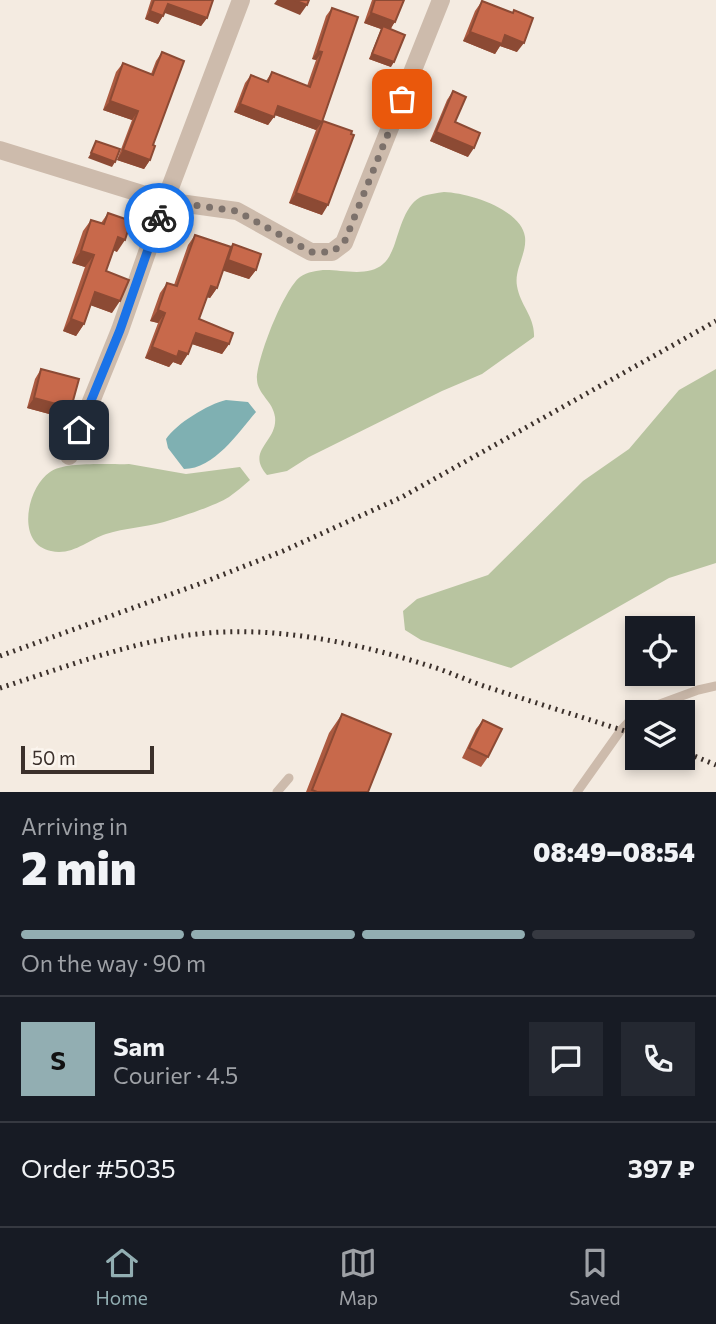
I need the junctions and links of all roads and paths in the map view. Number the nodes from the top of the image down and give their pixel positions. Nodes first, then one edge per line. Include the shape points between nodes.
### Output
1 (241, 0) edge
2 (441, 0) edge
3 (0, 150) edge
4 (165, 201) junction
5 (69, 456) dead end
6 (716, 686) edge
7 (671, 700) edge
8 (625, 726) edge
9 (289, 778) dead end
10 (277, 792) edge
11 (577, 792) edge

1 - 4 street
2 - 4 street via 344,243 332,252 311,252 237,211
3 - 4 street
4 - 5 street
6 - 7 lane
8 - 11 lane
9 - 10 lane

